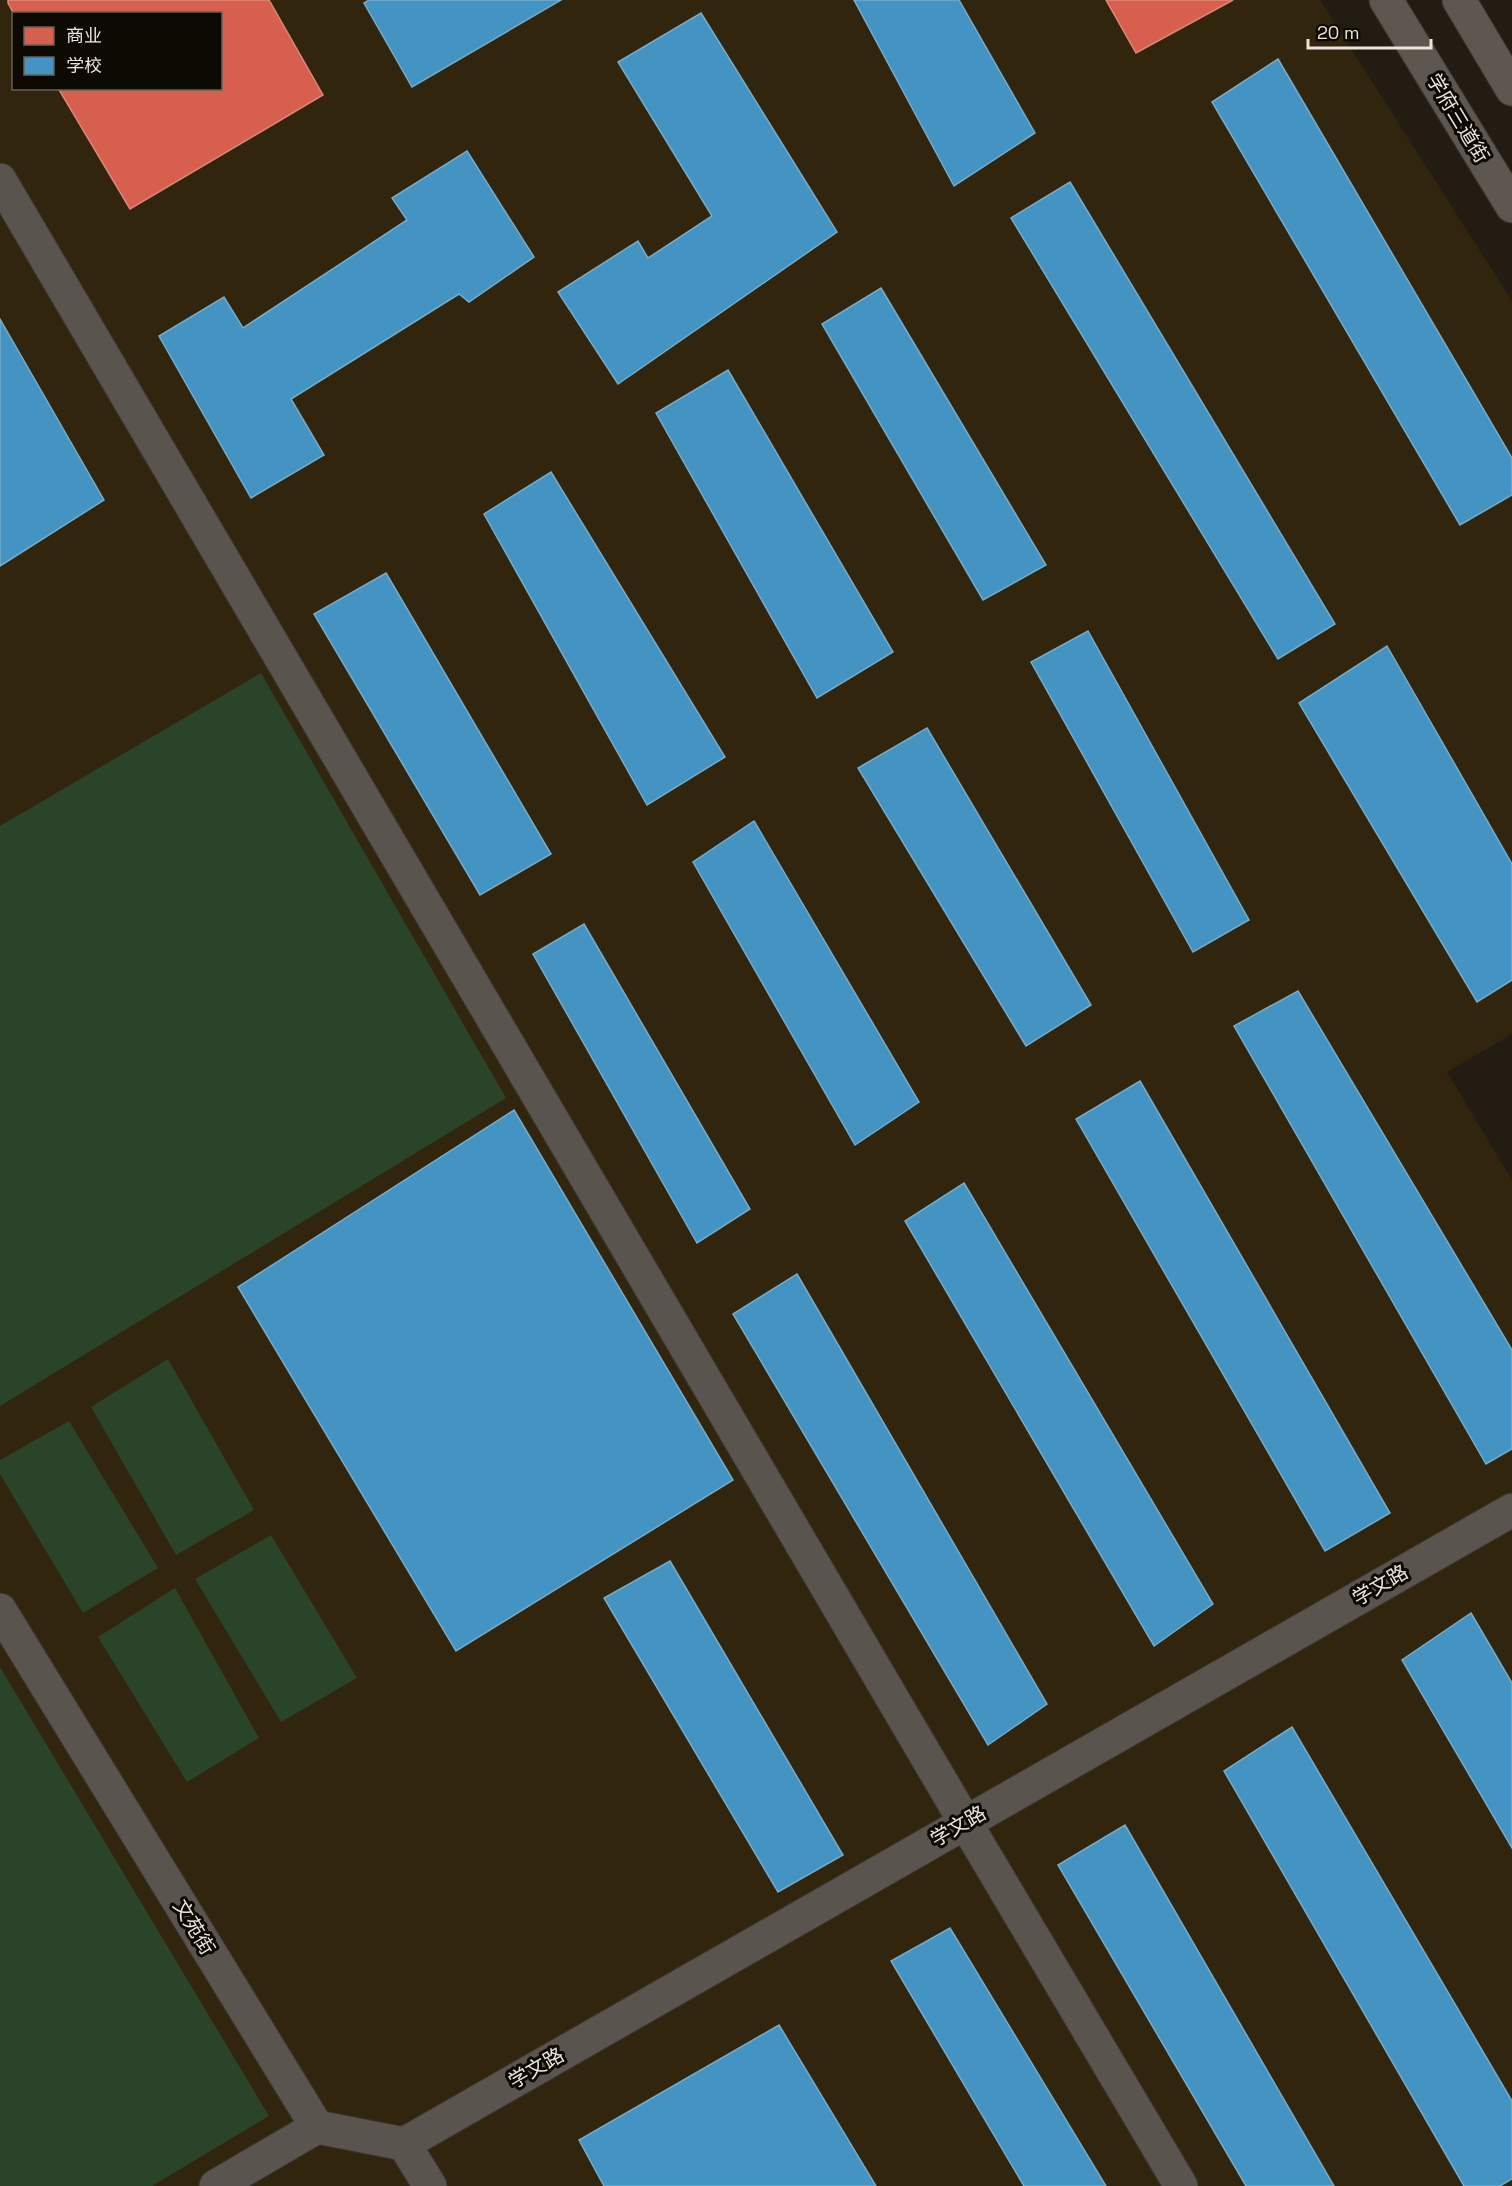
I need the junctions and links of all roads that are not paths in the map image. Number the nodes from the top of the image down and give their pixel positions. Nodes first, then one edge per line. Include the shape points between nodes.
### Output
1 (1386, 0) edge
2 (1459, 0) edge
3 (1512, 89) edge
4 (0, 180) edge
5 (1512, 206) edge
6 (1512, 1510) edge
7 (0, 1610) edge
8 (965, 1822) junction
9 (317, 2127) junction
10 (404, 2144) junction
11 (216, 2186) edge
12 (430, 2186) edge
13 (1181, 2186) edge

1 - 5 main road, 学府三道街
2 - 3 main road
4 - 8 street
6 - 8 street, 学文路
7 - 9 street, 文苑街
8 - 10 street, 学文路
8 - 13 street
9 - 10 street
9 - 11 street
10 - 12 street

